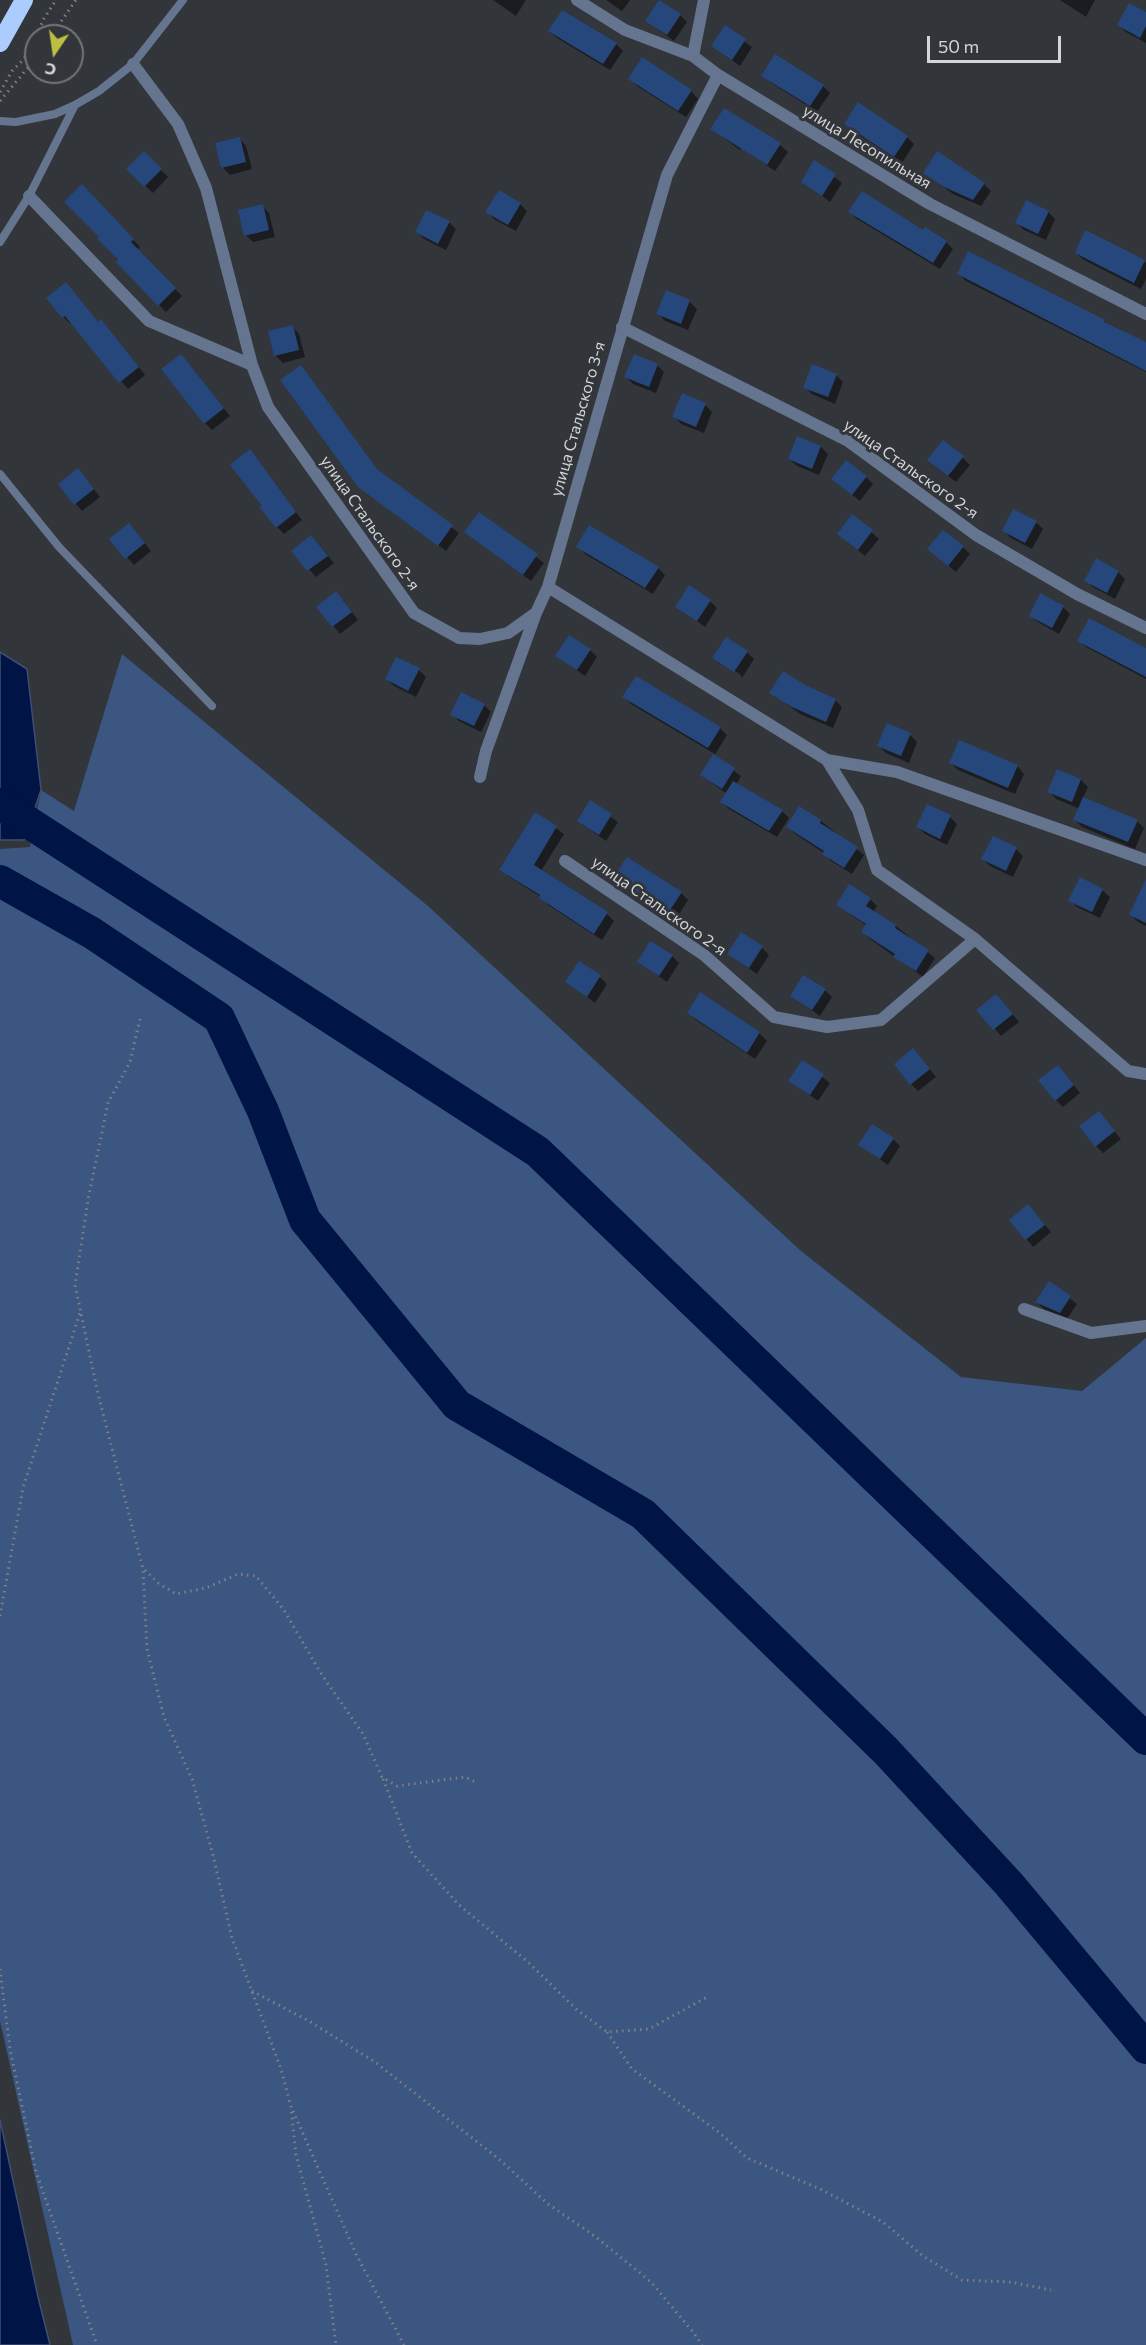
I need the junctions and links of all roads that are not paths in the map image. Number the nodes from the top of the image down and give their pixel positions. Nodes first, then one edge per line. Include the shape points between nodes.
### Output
1 (24, 0) edge
2 (183, 0) edge
3 (577, 0) edge
4 (704, 0) edge
5 (0, 43) edge
6 (693, 56) junction
7 (133, 64) junction
8 (718, 75) junction
9 (75, 105) junction
10 (0, 121) edge
11 (29, 196) junction
12 (0, 242) edge
13 (1146, 314) edge
14 (622, 327) junction
15 (252, 365) junction
16 (0, 474) edge
17 (548, 587) junction
18 (536, 613) junction
19 (1146, 628) edge
20 (212, 706) dead end
21 (827, 760) junction
22 (480, 777) dead end
23 (1146, 860) edge
24 (565, 861) dead end
25 (975, 939) junction
26 (1146, 1074) edge
27 (1024, 1309) dead end
28 (1146, 1326) edge

1 - 5 highway
2 - 7 lane
3 - 6 street, улица Лесопильная via 625,30
4 - 6 street
6 - 8 street, улица Лесопильная
7 - 9 lane
7 - 15 street, улица Стальского 2-я via 178,124 206,188
8 - 13 street, улица Лесопильная via 930,204
8 - 14 street, улица Стальского 3-я via 667,176
9 - 10 lane via 55,114 16,122
9 - 11 lane
11 - 12 lane
11 - 15 street via 149,321
14 - 17 street, улица Стальского 3-я
14 - 19 street, улица Стальского 2-я via 848,441 976,535 1077,594
15 - 18 street, улица Стальского 2-я via 268,407 414,613 459,638 480,639 508,633
16 - 20 lane via 59,547
17 - 18 street, улица Стальского 3-я
17 - 21 street
18 - 22 street, улица Стальского 3-я
21 - 23 street via 897,772
21 - 25 street via 858,810 877,870
24 - 25 street, улица Стальского 2-я via 704,955 774,1017 795,1021 827,1027 880,1020
25 - 26 street via 1128,1071
27 - 28 street via 1091,1333

